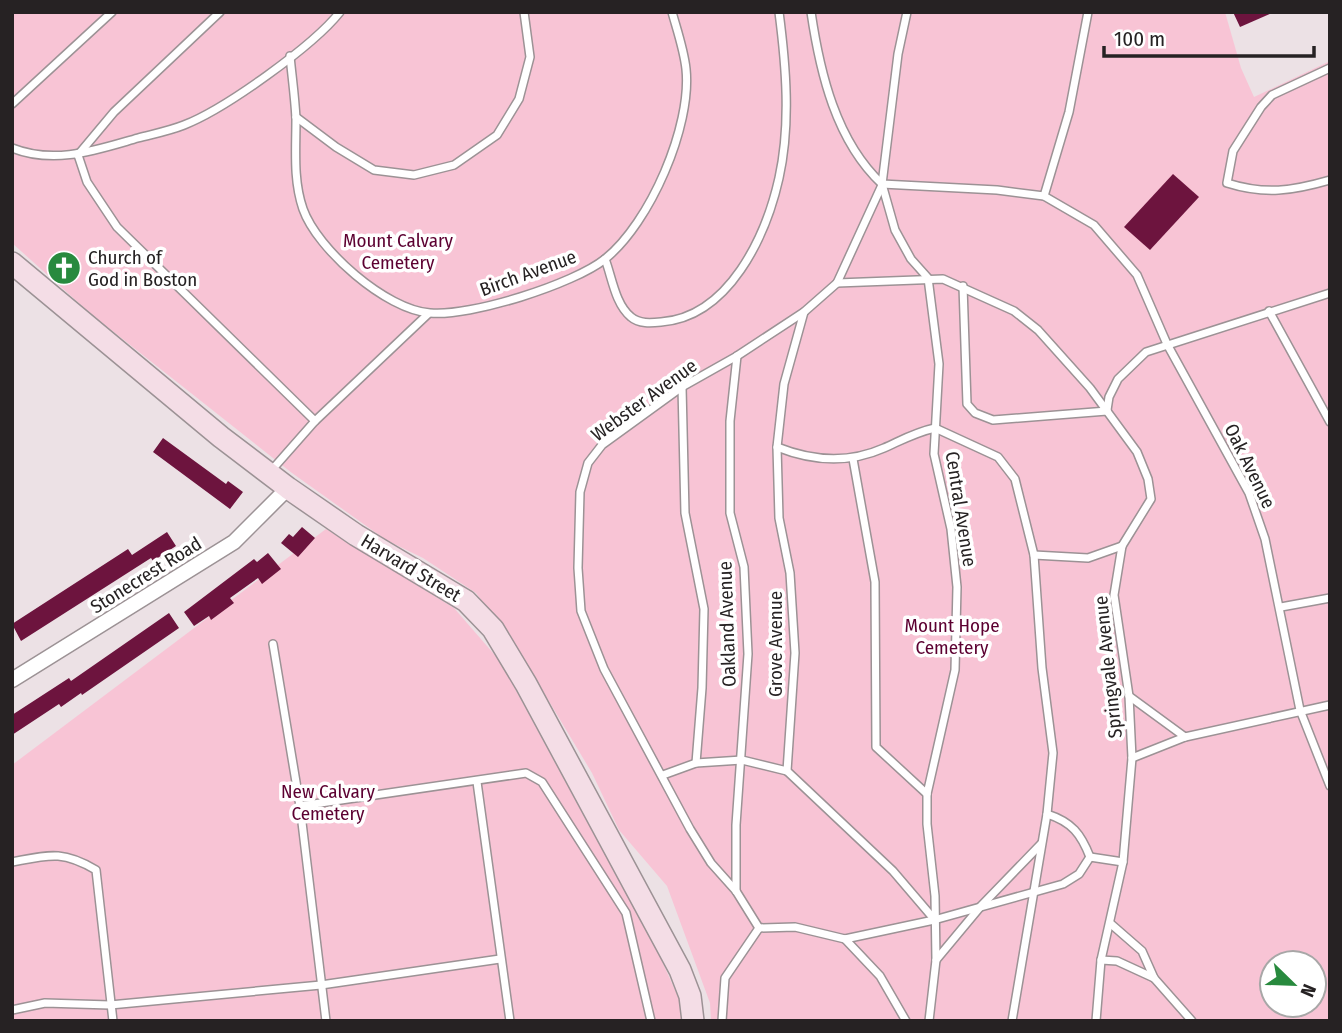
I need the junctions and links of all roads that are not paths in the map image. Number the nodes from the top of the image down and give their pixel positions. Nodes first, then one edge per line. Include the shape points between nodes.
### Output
1 (111, 12) edge
2 (220, 12) edge
3 (340, 12) edge
4 (524, 12) edge
5 (672, 12) edge
6 (779, 12) edge
7 (811, 12) edge
8 (907, 12) edge
9 (1088, 12) edge
10 (290, 56) junction
11 (1330, 68) edge
12 (12, 104) edge
13 (296, 117) junction
14 (12, 148) edge
15 (78, 155) junction
16 (1330, 180) edge
17 (882, 184) junction
18 (1044, 196) junction
19 (605, 259) junction
20 (12, 263) edge
21 (928, 278) junction
22 (837, 283) junction
23 (963, 286) junction
24 (1330, 293) edge
25 (1269, 311) junction
26 (804, 312) junction
27 (428, 314) junction
28 (1167, 344) junction
29 (737, 356) junction
30 (682, 387) junction
31 (1107, 411) junction
32 (315, 421) junction
33 (1330, 422) edge
34 (935, 428) junction
35 (777, 447) junction
36 (853, 458) junction
37 (270, 473) junction
38 (288, 488) junction
39 (1122, 546) junction
40 (1034, 555) junction
41 (1330, 598) edge
42 (1281, 607) junction
43 (273, 644) dead end
44 (12, 680) edge
45 (1129, 695) junction
46 (1330, 705) edge
47 (1300, 710) junction
48 (1185, 737) junction
49 (1132, 758) junction
50 (742, 760) junction
51 (696, 763) junction
52 (787, 771) junction
53 (663, 775) junction
54 (477, 782) junction
55 (1330, 786) edge
56 (927, 794) junction
57 (300, 806) junction
58 (1047, 814) junction
59 (1042, 844) junction
60 (1090, 857) junction
61 (12, 862) edge
62 (1123, 862) junction
63 (736, 891) junction
64 (1032, 892) junction
65 (981, 905) junction
66 (934, 920) junction
67 (1111, 924) junction
68 (758, 928) junction
69 (845, 939) junction
70 (500, 958) junction
71 (936, 960) junction
72 (1101, 960) junction
73 (1154, 978) junction
74 (321, 985) junction
75 (110, 1005) junction
76 (12, 1010) edge
77 (1184, 1017) edge
78 (113, 1021) edge
79 (326, 1021) edge
80 (510, 1021) edge
81 (651, 1021) edge
82 (693, 1021) edge
83 (722, 1021) edge
84 (906, 1021) edge
85 (929, 1021) edge
86 (1012, 1021) edge
87 (1096, 1021) edge
88 (1192, 1021) edge

1 - 12 lane
2 - 15 lane via 114,111
3 - 10 lane
4 - 13 lane via 530,57 519,99 498,135 454,164 414,175 374,170
5 - 19 lane, Birch Avenue via 686,69 683,121 666,171 643,214
6 - 19 lane via 786,120 779,177 763,233 736,277 702,307 672,321 646,324 620,305
7 - 17 lane via 823,78 836,114 863,167
8 - 17 lane
9 - 18 lane via 1069,112
10 - 13 lane, Birch Avenue
10 - 15 lane via 231,100 184,125
11 - 16 lane via 1272,95 1261,107 1233,151 1227,183 1255,192
13 - 27 lane, Birch Avenue via 296,177 303,210 322,242 351,273
14 - 15 lane via 50,156
15 - 32 lane via 87,181 117,227
17 - 18 lane
17 - 21 lane via 895,230
17 - 22 lane, Webster Avenue
18 - 28 lane, Oak Avenue via 1094,225 1137,275
19 - 27 lane, Birch Avenue via 522,296 473,310
20 - 37 main road, Harvard Street
21 - 22 lane, Springvale Avenue
21 - 23 lane, Springvale Avenue
21 - 34 lane, Central Avenue via 939,364
22 - 26 lane, Webster Avenue
23 - 31 lane, Springvale Avenue via 1014,311 1038,330
23 - 31 lane via 967,404 975,414 993,420
24 - 25 lane
25 - 28 lane
25 - 33 lane
26 - 29 lane, Webster Avenue
26 - 35 lane, Grove Avenue via 784,384
27 - 32 lane
28 - 31 lane via 1146,352 1118,379
28 - 42 lane, Oak Avenue via 1249,493
29 - 30 lane, Webster Avenue
29 - 50 lane, Oakland Avenue via 730,421 730,513 744,567 748,654
30 - 51 lane via 685,513 704,608
30 - 53 lane, Webster Avenue via 601,445 588,463 580,492 582,611 604,669
31 - 39 lane, Springvale Avenue via 1137,452 1149,479 1151,499
32 - 37 lane
34 - 36 lane
34 - 40 lane via 998,457 1014,479
34 - 56 lane, Central Avenue via 934,454 951,529 957,627 955,670
35 - 36 lane via 804,458
35 - 52 lane, Grove Avenue via 779,518 790,573 795,653
36 - 56 lane via 875,582 876,747
37 - 38 main road, Harvard Street
38 - 44 street, Stonecrest Road via 234,542
38 - 82 main road, Harvard Street via 356,536 455,594 493,629 680,970
39 - 40 lane via 1088,558
39 - 45 lane, Springvale Avenue via 1114,595
40 - 58 lane via 1053,753
41 - 42 lane
42 - 47 lane, Oak Avenue
43 - 57 lane
45 - 48 lane
45 - 49 lane, Springvale Avenue
46 - 47 lane
47 - 48 lane
47 - 55 lane, Oak Avenue
48 - 49 lane
49 - 62 lane
50 - 51 lane
50 - 52 lane
50 - 63 lane, Oakland Avenue
51 - 53 lane
52 - 66 lane via 893,871
53 - 63 lane, Webster Avenue via 711,863
54 - 57 lane
54 - 70 lane
54 - 81 lane via 526,773 542,782 626,913
56 - 66 lane, Central Avenue
57 - 74 lane
58 - 59 lane
58 - 60 lane via 1065,820 1081,834
59 - 64 lane
59 - 65 lane
60 - 62 lane
60 - 64 lane via 1079,874 1063,884
61 - 75 lane via 56,854 74,857 96,870
62 - 67 lane
63 - 68 lane, Webster Avenue
64 - 65 lane
64 - 86 lane
65 - 66 lane
65 - 71 lane
66 - 69 lane
66 - 71 lane, Central Avenue
67 - 72 lane
67 - 73 lane via 1142,951
68 - 69 lane via 795,927
68 - 83 lane via 725,978
69 - 84 lane via 880,976
70 - 74 lane
70 - 80 lane
71 - 85 lane, Central Avenue
72 - 73 lane via 1117,961
72 - 87 lane
73 - 77 lane
74 - 75 lane
74 - 79 lane
75 - 76 lane via 45,1003
75 - 78 lane
77 - 88 lane

